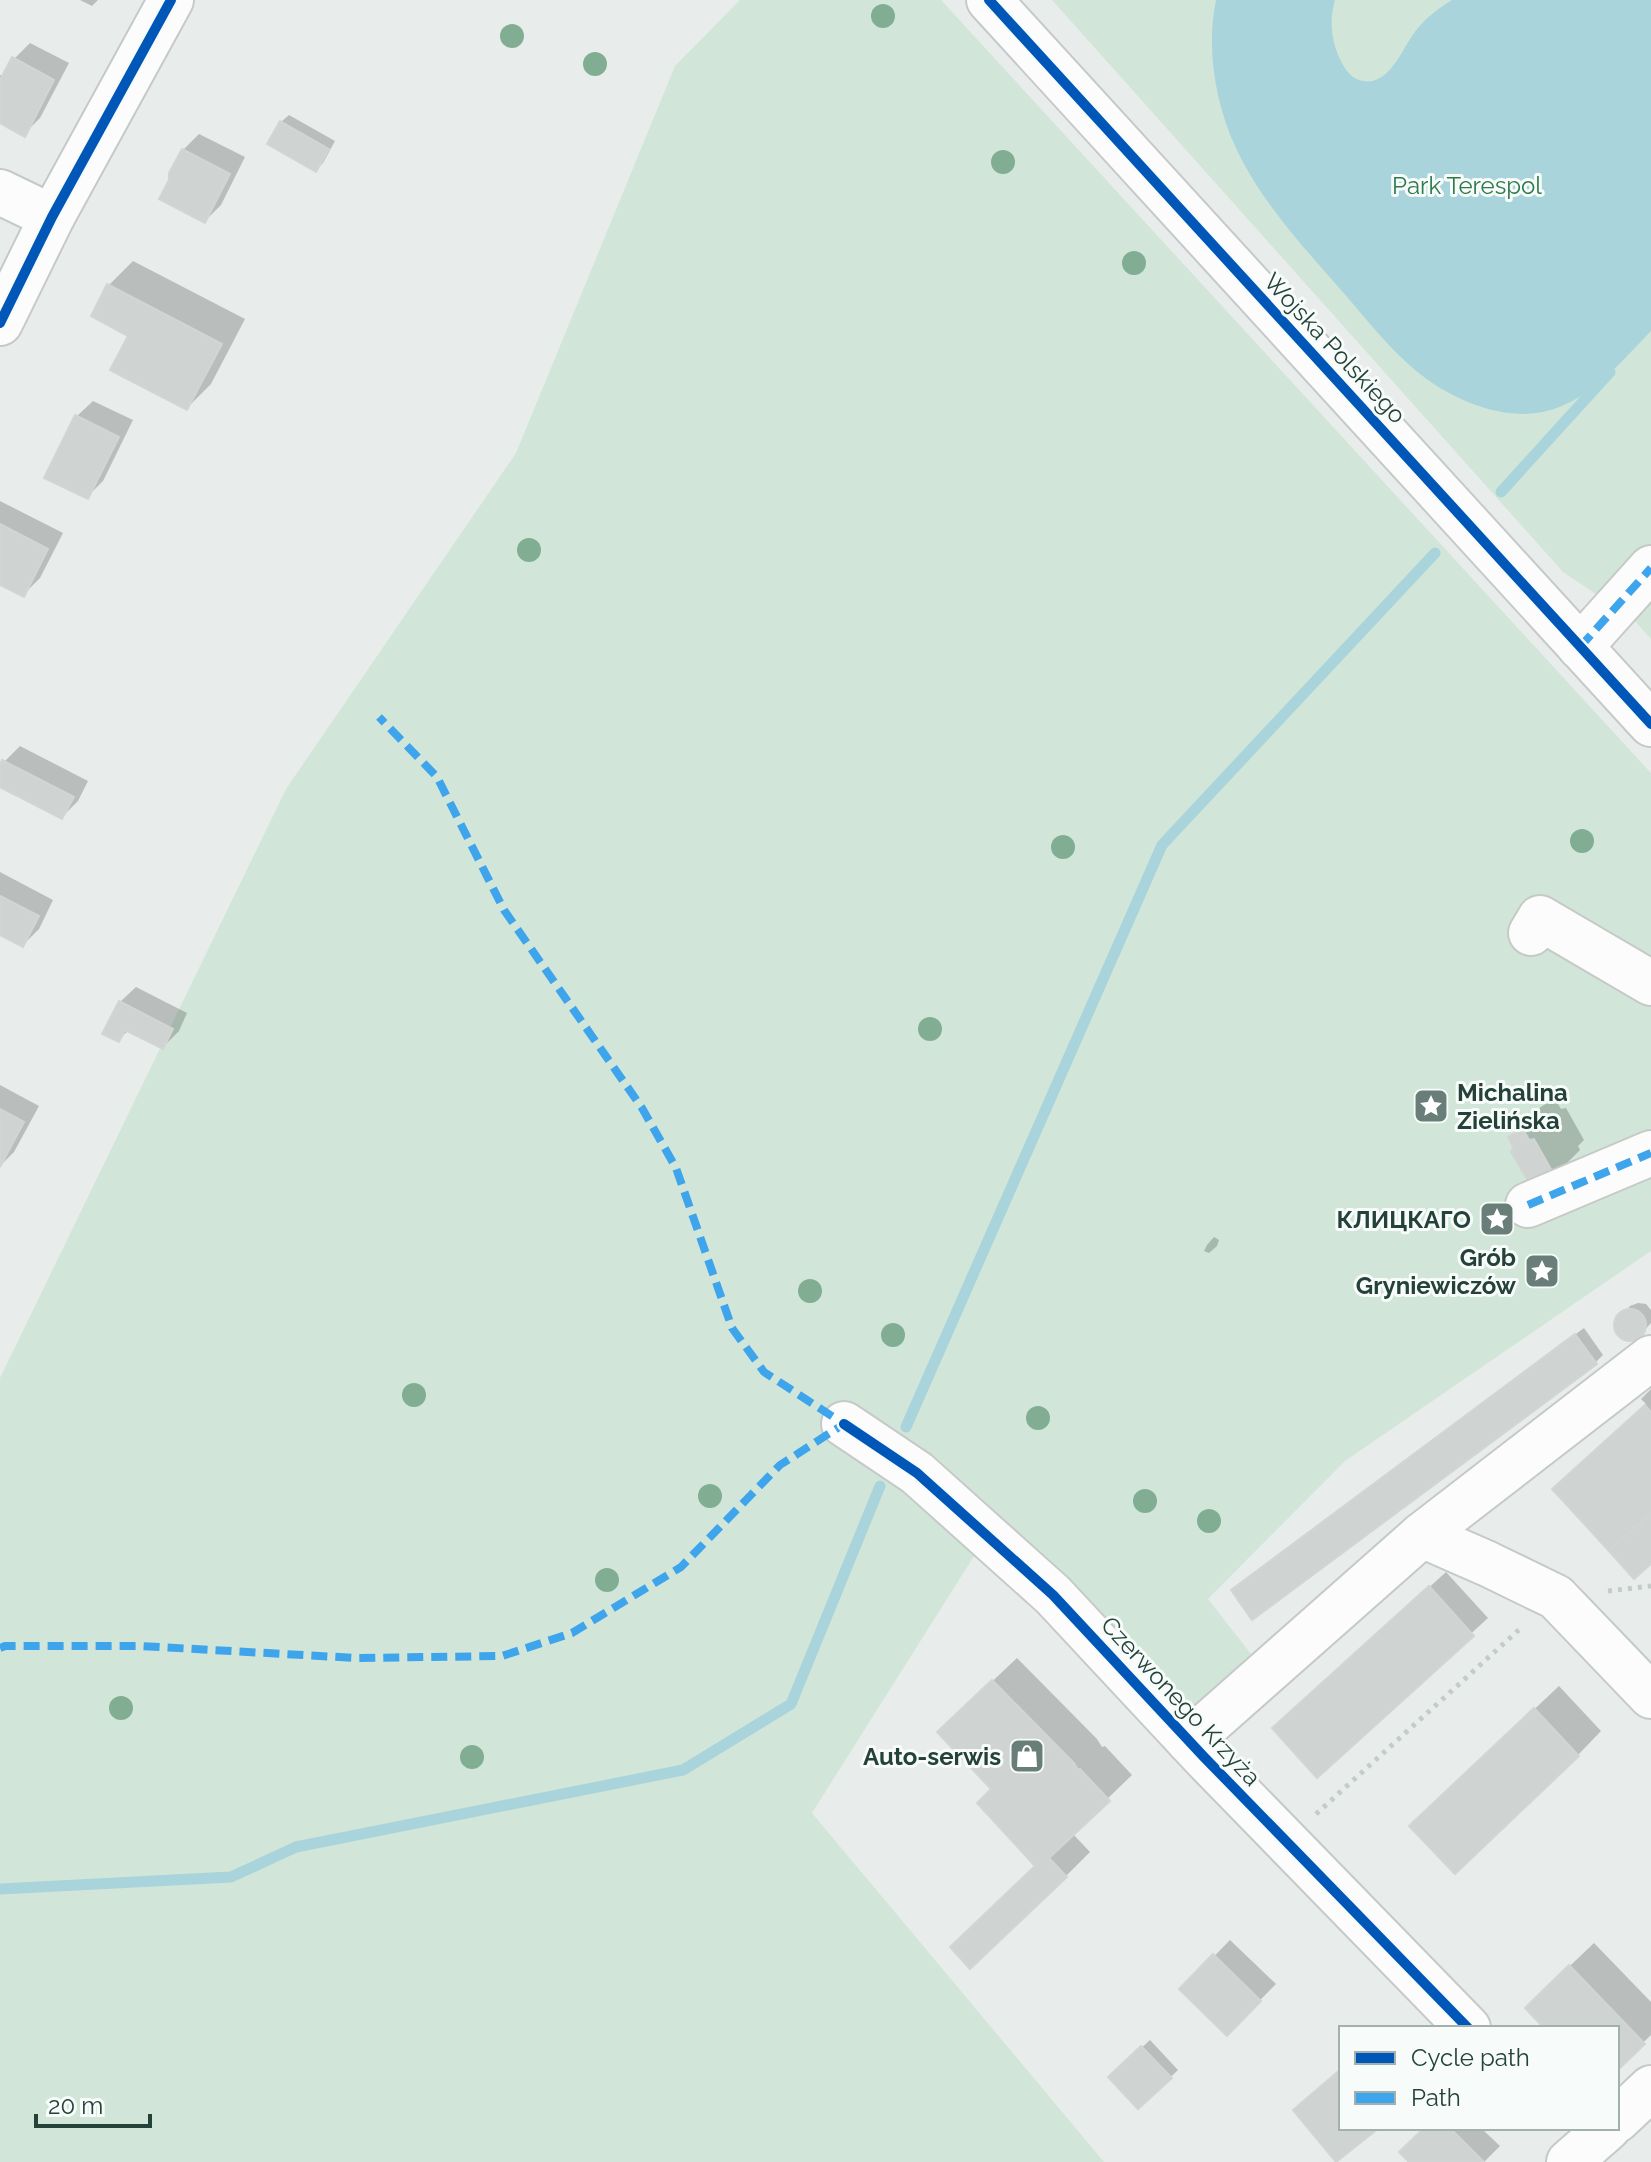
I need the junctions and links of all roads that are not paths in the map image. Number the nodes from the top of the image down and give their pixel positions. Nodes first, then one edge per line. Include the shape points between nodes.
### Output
1 (171, 0) edge
2 (1002, 7) edge
3 (0, 192) edge
4 (52, 217) junction
5 (0, 323) edge
6 (1651, 568) edge
7 (1580, 647) junction
8 (1651, 724) edge
9 (1531, 933) dead end
10 (1651, 983) edge
11 (1651, 1153) edge
12 (1528, 1205) dead end
13 (1651, 1358) edge
14 (844, 1424) dead end
15 (1422, 1535) junction
16 (1651, 1696) edge
17 (1189, 1741) junction
18 (1466, 2026) edge
19 (1651, 2088) edge
20 (1619, 2118) edge

1 - 4 street
2 - 7 street, Wojska Polskiego
3 - 4 street
4 - 5 street
6 - 7 street
7 - 8 street, Wojska Polskiego
9 - 10 street via 1540,918
11 - 12 street
13 - 15 street
14 - 17 street, Czerwonego Krzyża via 917,1473 1053,1595
15 - 16 street via 1556,1597
15 - 17 street
17 - 18 street, Czerwonego Krzyża
19 - 20 street

